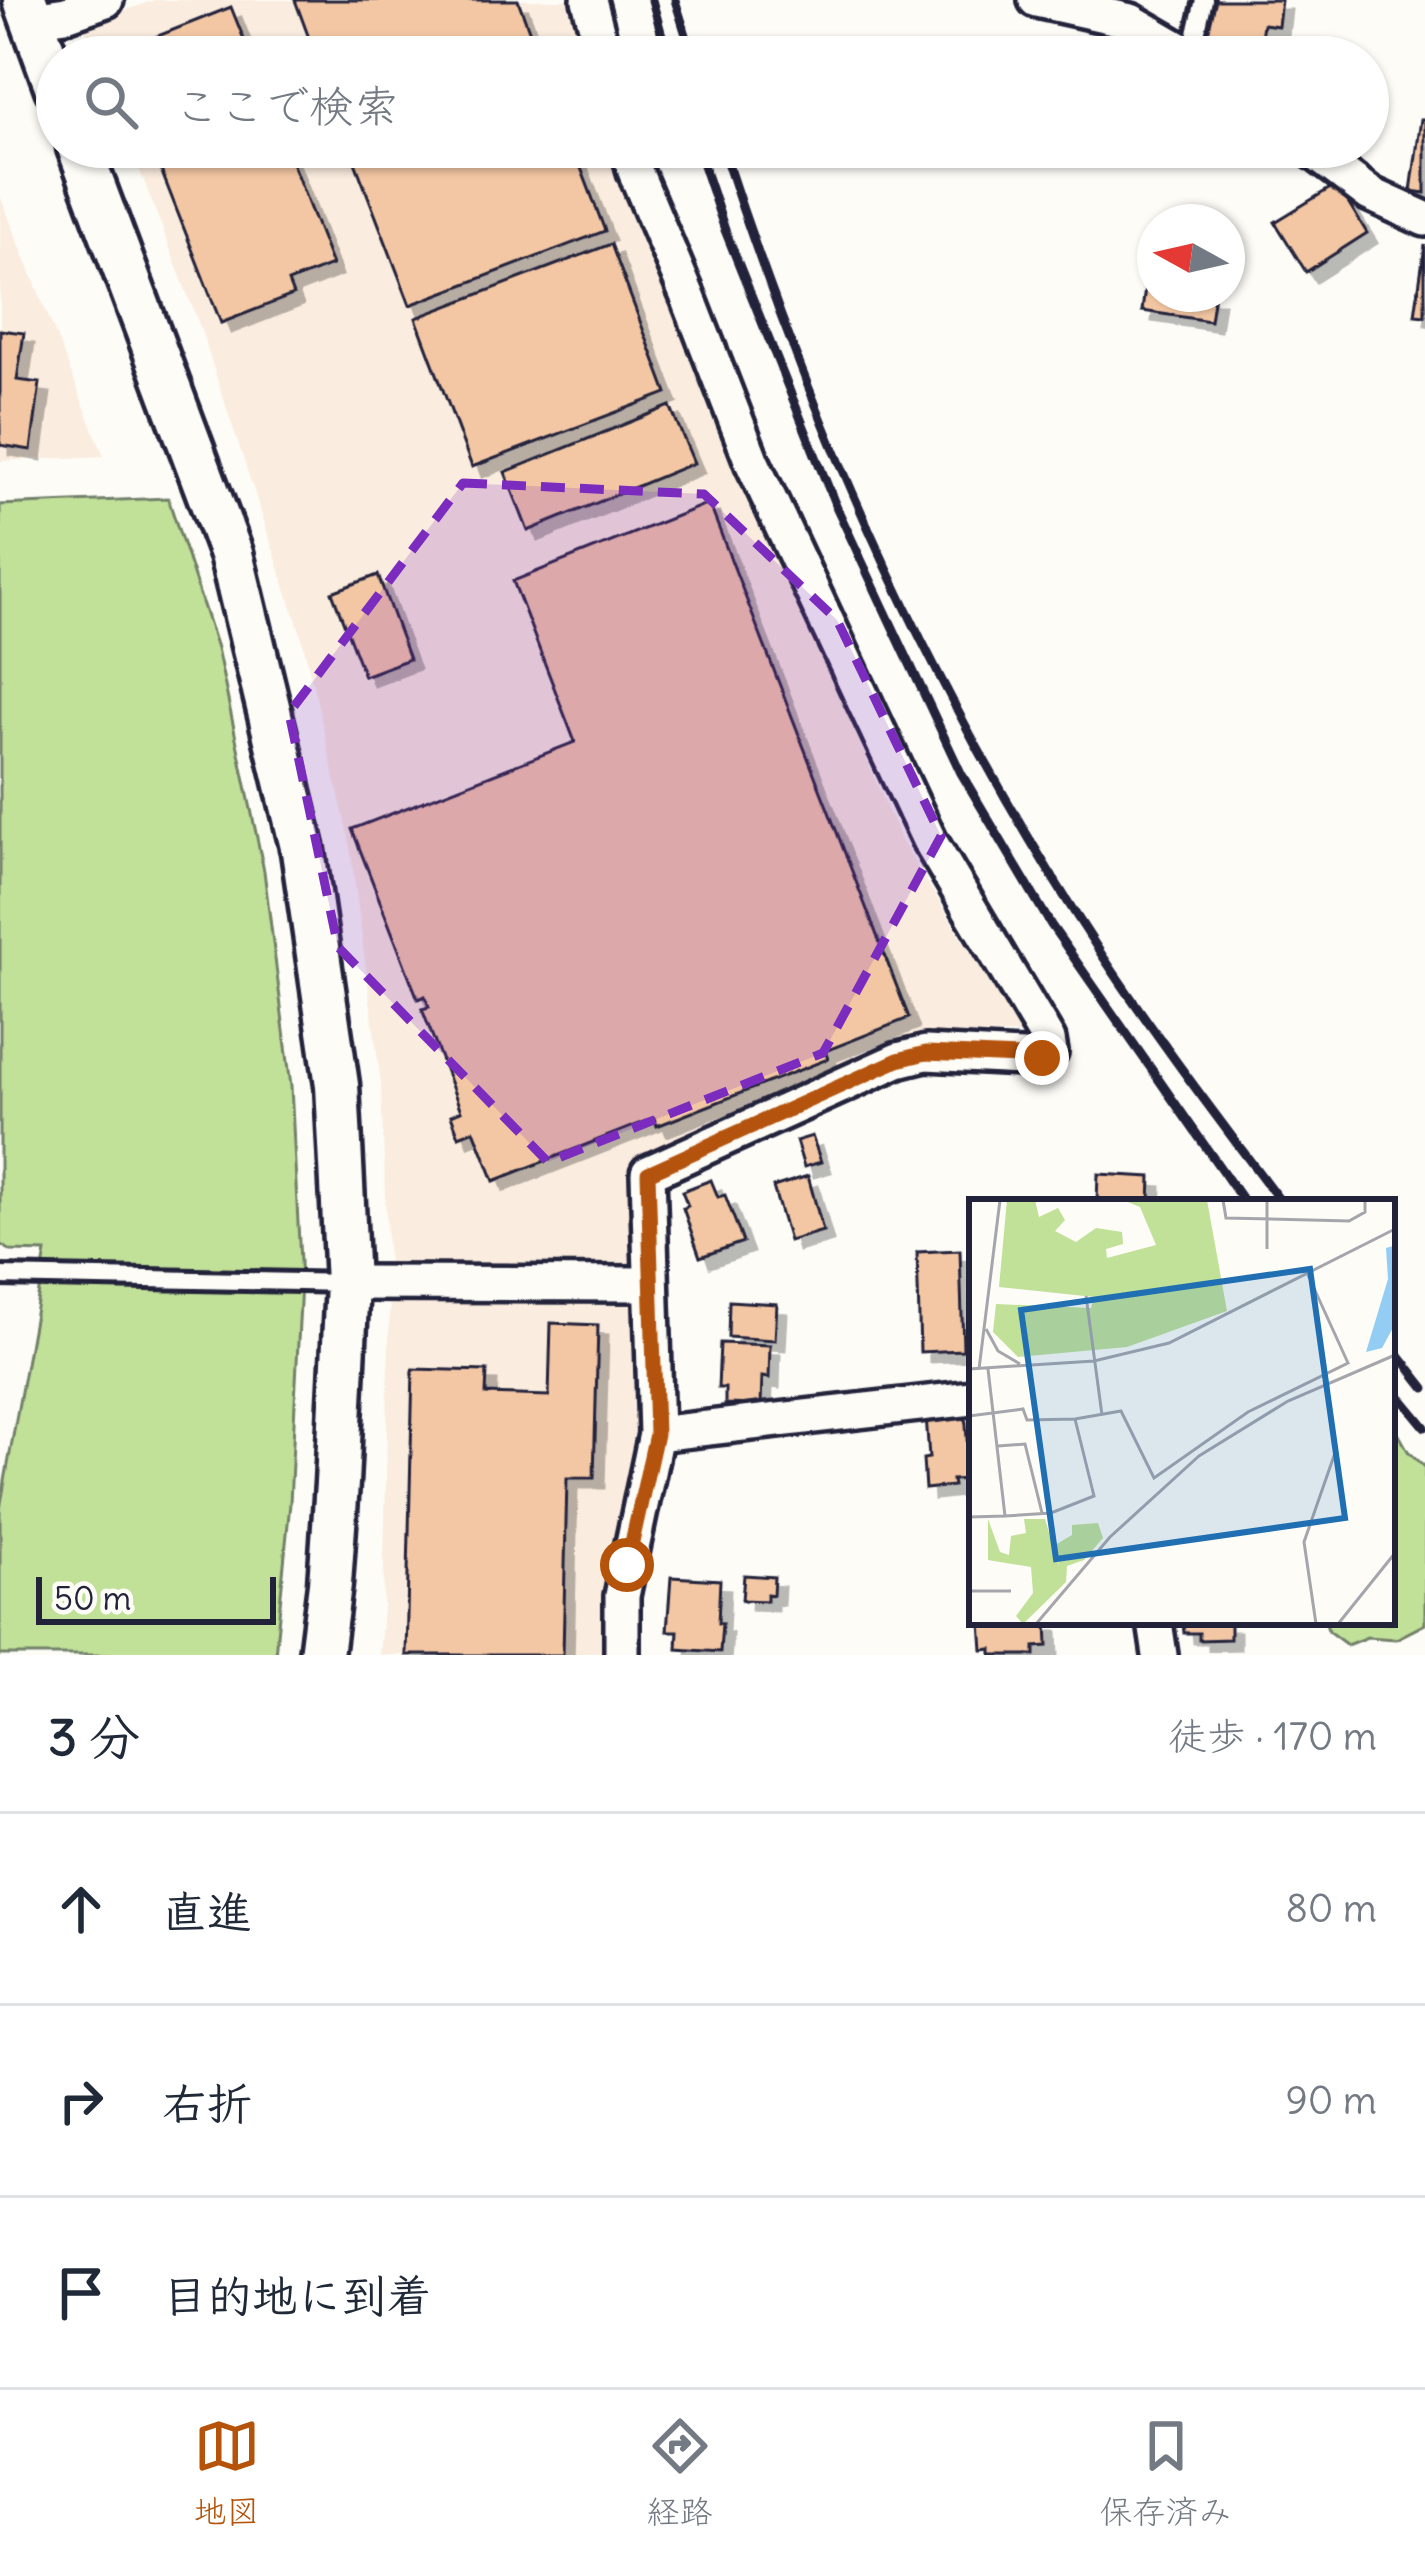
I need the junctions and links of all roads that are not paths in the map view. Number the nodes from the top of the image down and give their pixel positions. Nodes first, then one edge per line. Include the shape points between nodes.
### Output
1 (106, 0) edge
2 (589, 0) edge
3 (1036, 0) edge
4 (1204, 0) edge
5 (28, 10) edge
6 (598, 36) edge
7 (1158, 36) edge
8 (1196, 36) edge
9 (87, 168) edge
10 (634, 168) edge
11 (1336, 168) edge
12 (1425, 219) edge
13 (0, 1276) edge
14 (346, 1283) junction
15 (651, 1284) junction
16 (969, 1398) edge
17 (656, 1434) junction
18 (1155, 1625) edge
19 (321, 1655) edge
20 (622, 1655) edge
21 (1160, 1655) edge

1 - 5 street via 66,14
2 - 6 street
3 - 7 street via 1131,20
4 - 8 lane
9 - 14 street via 231,554 303,851 337,1084
10 - 15 street via 762,483 928,840 1050,1052 898,1060 648,1173
11 - 12 street
13 - 14 lane
14 - 15 street
14 - 19 street
15 - 17 street
16 - 17 street
17 - 20 street via 622,1596
18 - 21 street

